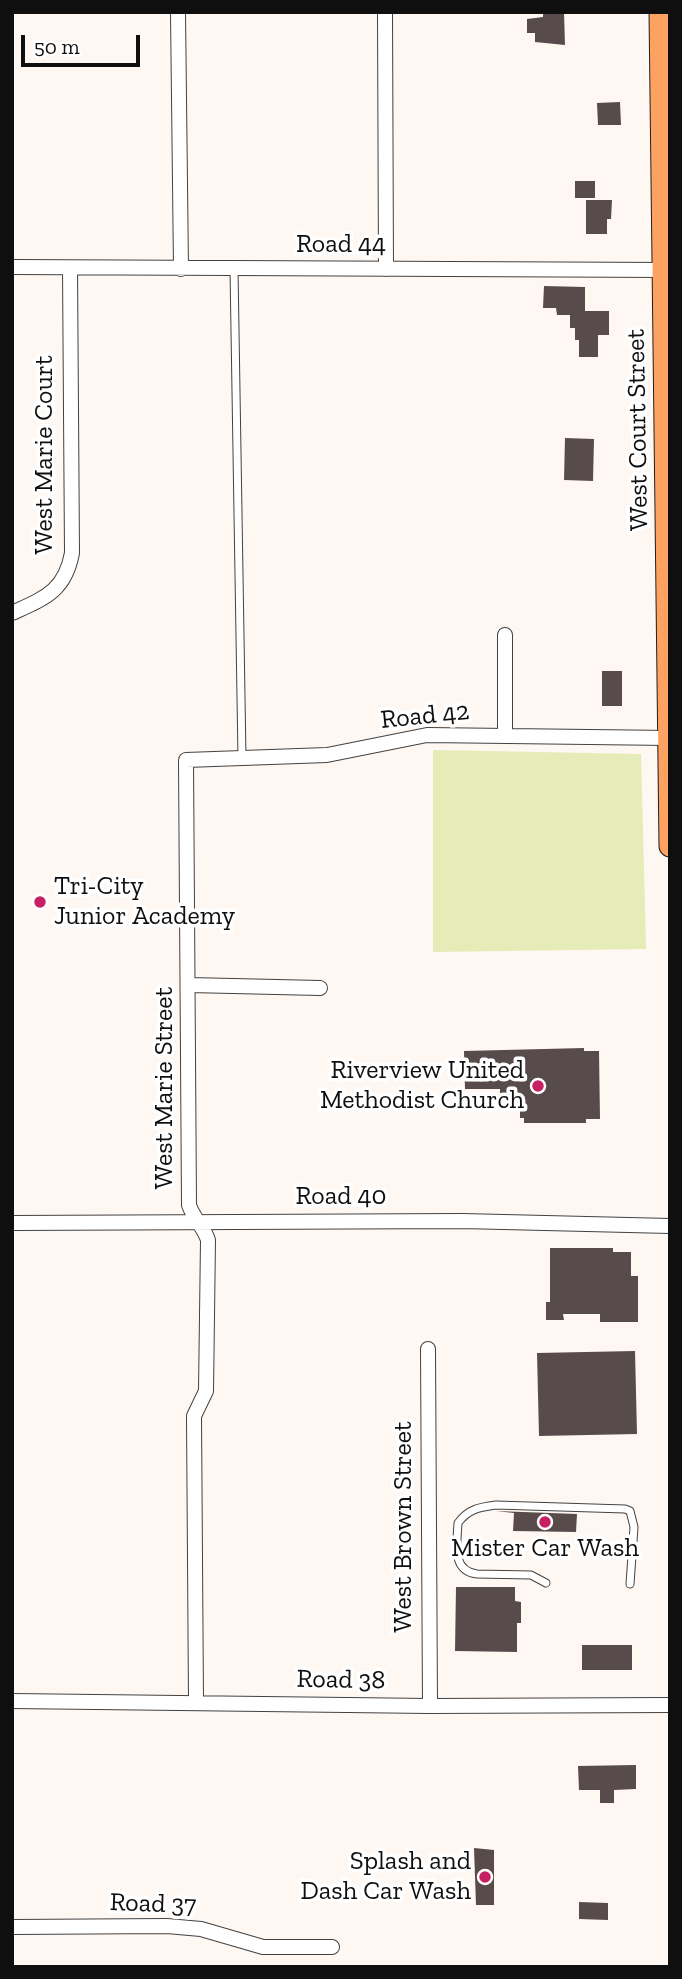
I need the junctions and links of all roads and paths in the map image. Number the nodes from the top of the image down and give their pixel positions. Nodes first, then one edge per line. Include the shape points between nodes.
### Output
1 (178, 12) edge
2 (385, 12) edge
3 (660, 12) edge
4 (665, 39) edge
5 (12, 267) edge
6 (70, 268) junction
7 (181, 269) junction
8 (234, 269) junction
9 (386, 269) junction
10 (667, 270) edge
11 (667, 385) edge
12 (668, 450) edge
13 (12, 613) edge
14 (505, 635) dead end
15 (505, 735) junction
16 (669, 738) edge
17 (242, 758) junction
18 (186, 760) joint
19 (670, 846) edge
20 (189, 985) junction
21 (320, 988) dead end
22 (198, 1222) junction
23 (12, 1223) edge
24 (670, 1226) edge
25 (428, 1349) dead end
26 (546, 1583) dead end
27 (630, 1584) dead end
28 (12, 1701) edge
29 (196, 1702) junction
30 (670, 1705) edge
31 (430, 1706) junction
32 (12, 1927) edge
33 (332, 1947) dead end

1 - 7 street
2 - 9 street
3 - 4 main road, West Court Street
4 - 10 main road, West Court Street
5 - 6 street, Road 44
6 - 7 street, Road 44
6 - 13 street, West Marie Court via 72,553 68,573 58,587
7 - 8 street, Road 44
8 - 9 street, Road 44
8 - 17 lane
9 - 10 street, Road 44
10 - 11 main road, West Court Street
11 - 12 main road, West Court Street
12 - 16 main road, West Court Street
14 - 15 street
15 - 16 street, Road 42
15 - 17 street, Road 42 via 427,735 327,755
16 - 19 main road, West Court Street
17 - 18 street, Road 42
18 - 20 street, West Marie Street
20 - 21 street
20 - 22 street, West Marie Street via 189,1205
22 - 23 street, Road 40
22 - 24 street, Road 40
22 - 29 street, West Marie Street via 208,1240 206,1391 194,1416
25 - 31 street, West Brown Street
26 - 27 lane via 531,1575 477,1574 462,1569 457,1533 462,1517 496,1504 625,1509 630,1511 634,1527
28 - 29 street, Road 38
29 - 31 street, Road 38
30 - 31 street, Road 38
32 - 33 street, Road 37 via 201,1928 263,1947

